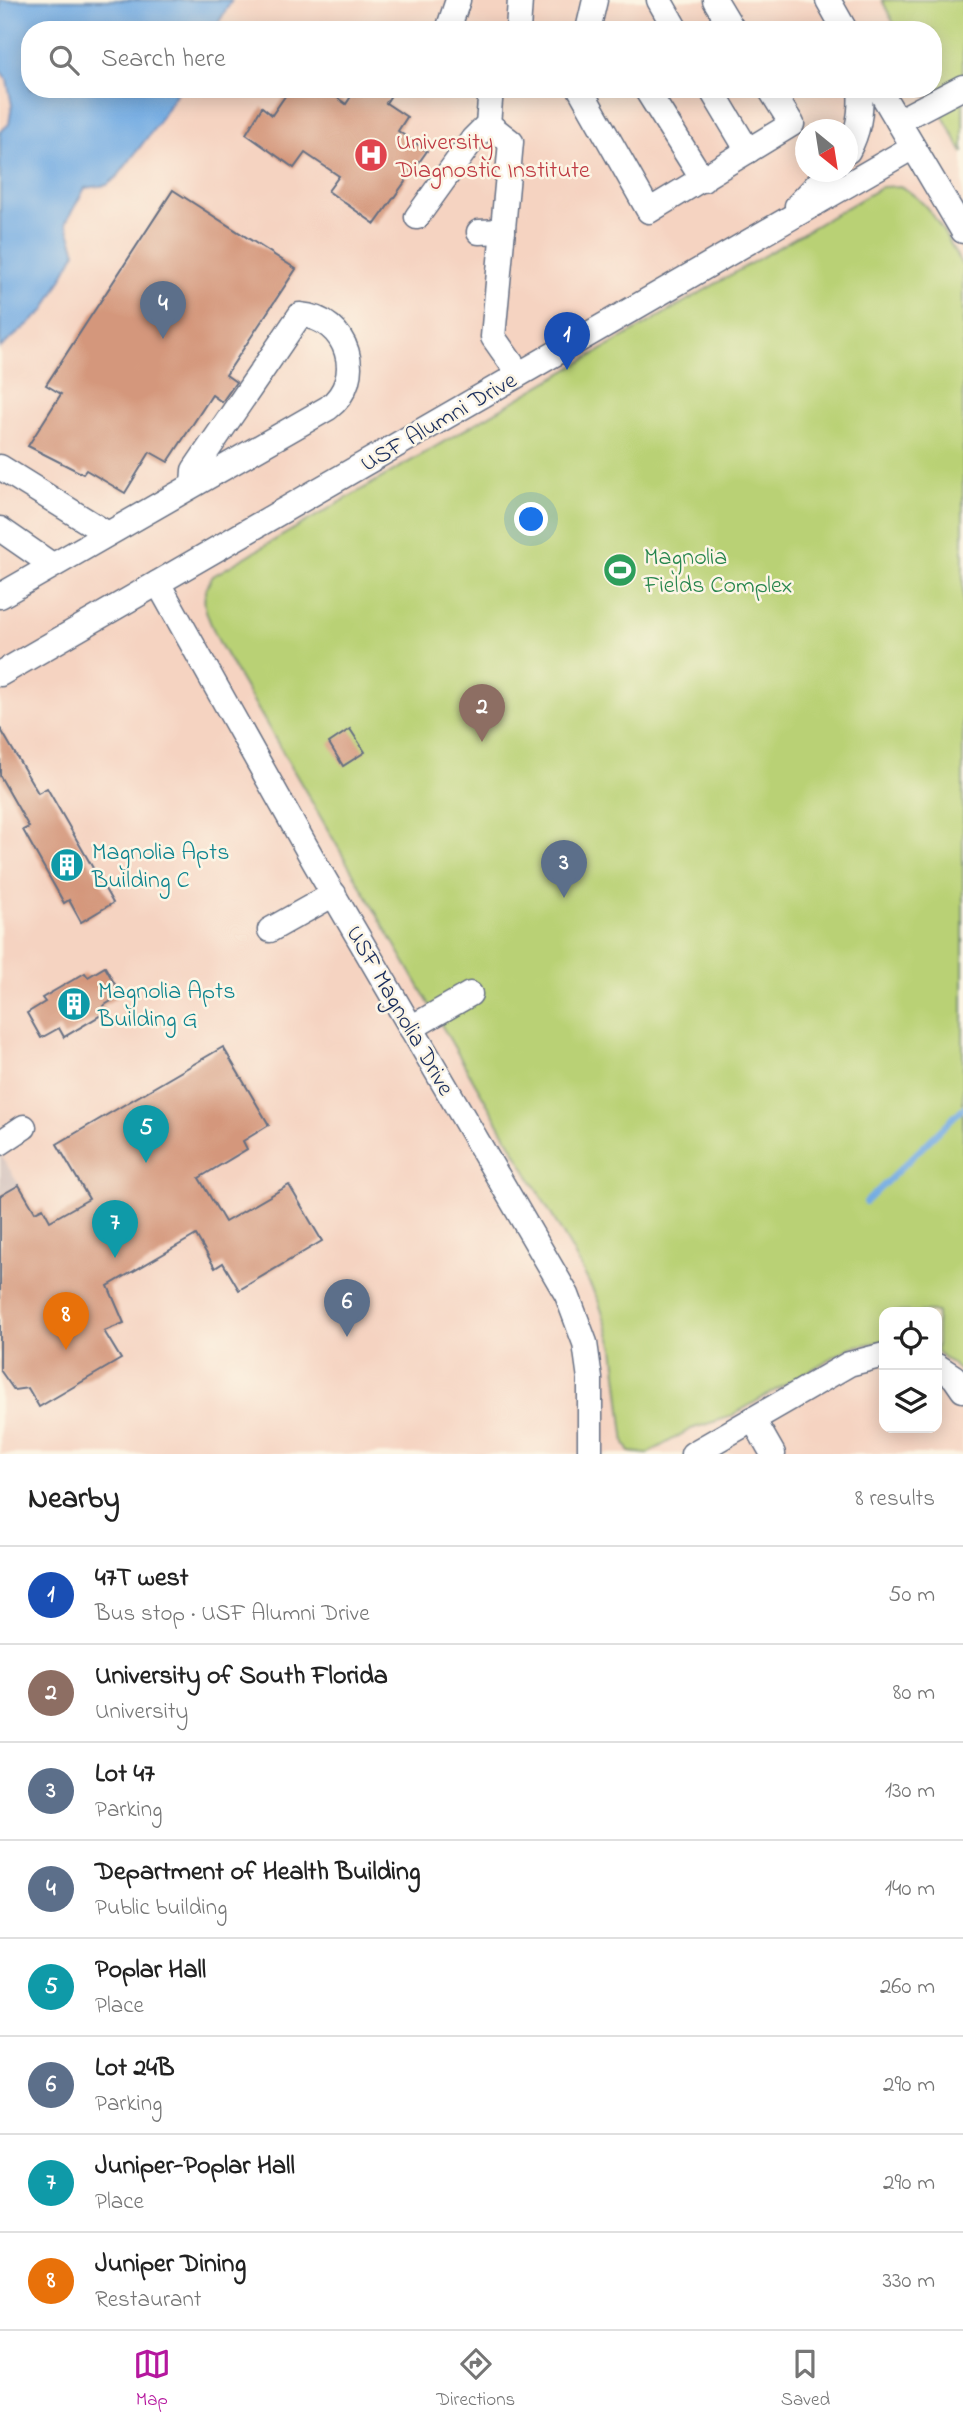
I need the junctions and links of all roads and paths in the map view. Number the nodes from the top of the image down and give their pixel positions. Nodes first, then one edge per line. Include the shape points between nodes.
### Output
1 (458, 0) edge
2 (520, 0) edge
3 (659, 0) edge
4 (715, 0) edge
5 (829, 1) edge
6 (451, 21) edge
7 (519, 21) edge
8 (671, 21) edge
9 (728, 21) edge
10 (837, 21) edge
11 (840, 21) edge
12 (963, 87) edge
13 (585, 98) edge
14 (652, 98) edge
15 (716, 98) edge
16 (776, 98) edge
17 (861, 98) edge
18 (884, 98) edge
19 (942, 98) edge
20 (942, 98) edge
21 (486, 101) edge
22 (898, 121) junction
23 (858, 127) edge
24 (913, 147) junction
25 (748, 151) junction
26 (703, 180) junction
27 (820, 182) edge
28 (417, 217) dead end
29 (782, 222) junction
30 (963, 231) edge
31 (519, 374) junction
32 (0, 467) edge
33 (193, 485) junction
34 (0, 529) edge
35 (106, 534) junction
36 (52, 565) junction
37 (158, 583) junction
38 (0, 596) edge
39 (0, 674) edge
40 (334, 894) junction
41 (270, 930) dead end
42 (470, 994) dead end
43 (411, 1028) junction
44 (24, 1128) dead end
45 (0, 1143) edge
46 (879, 1356) edge
47 (942, 1369) edge
48 (963, 1390) edge
49 (753, 1419) junction
50 (590, 1454) edge
51 (693, 1454) edge
52 (773, 1454) edge

1 - 6 street
2 - 7 street
3 - 8 street
4 - 9 street
5 - 10 street
5 - 11 street
12 - 19 street
13 - 26 street via 649,211
14 - 26 street
15 - 25 street
16 - 25 street via 792,124
17 - 23 street
18 - 22 street
20 - 22 street
21 - 28 street via 473,139
21 - 31 street via 511,142 491,232 493,337
22 - 24 street
24 - 29 street, USF Alumni Drive
24 - 30 street
25 - 26 street
27 - 29 street
29 - 31 street, USF Alumni Drive
31 - 37 street, USF Alumni Drive
32 - 35 street
33 - 33 street via 337,401 349,382 350,368 342,342 326,324 300,315 194,470
33 - 35 street
34 - 36 street
35 - 36 street
36 - 38 street
37 - 39 street, USF Alumni Drive
37 - 40 street, USF Magnolia Drive
40 - 41 street
40 - 43 street, USF Magnolia Drive
42 - 43 street
43 - 50 street, USF Magnolia Drive via 568,1296 585,1343
44 - 45 street
46 - 49 street via 849,1364
47 - 48 street
49 - 51 street
49 - 52 street

